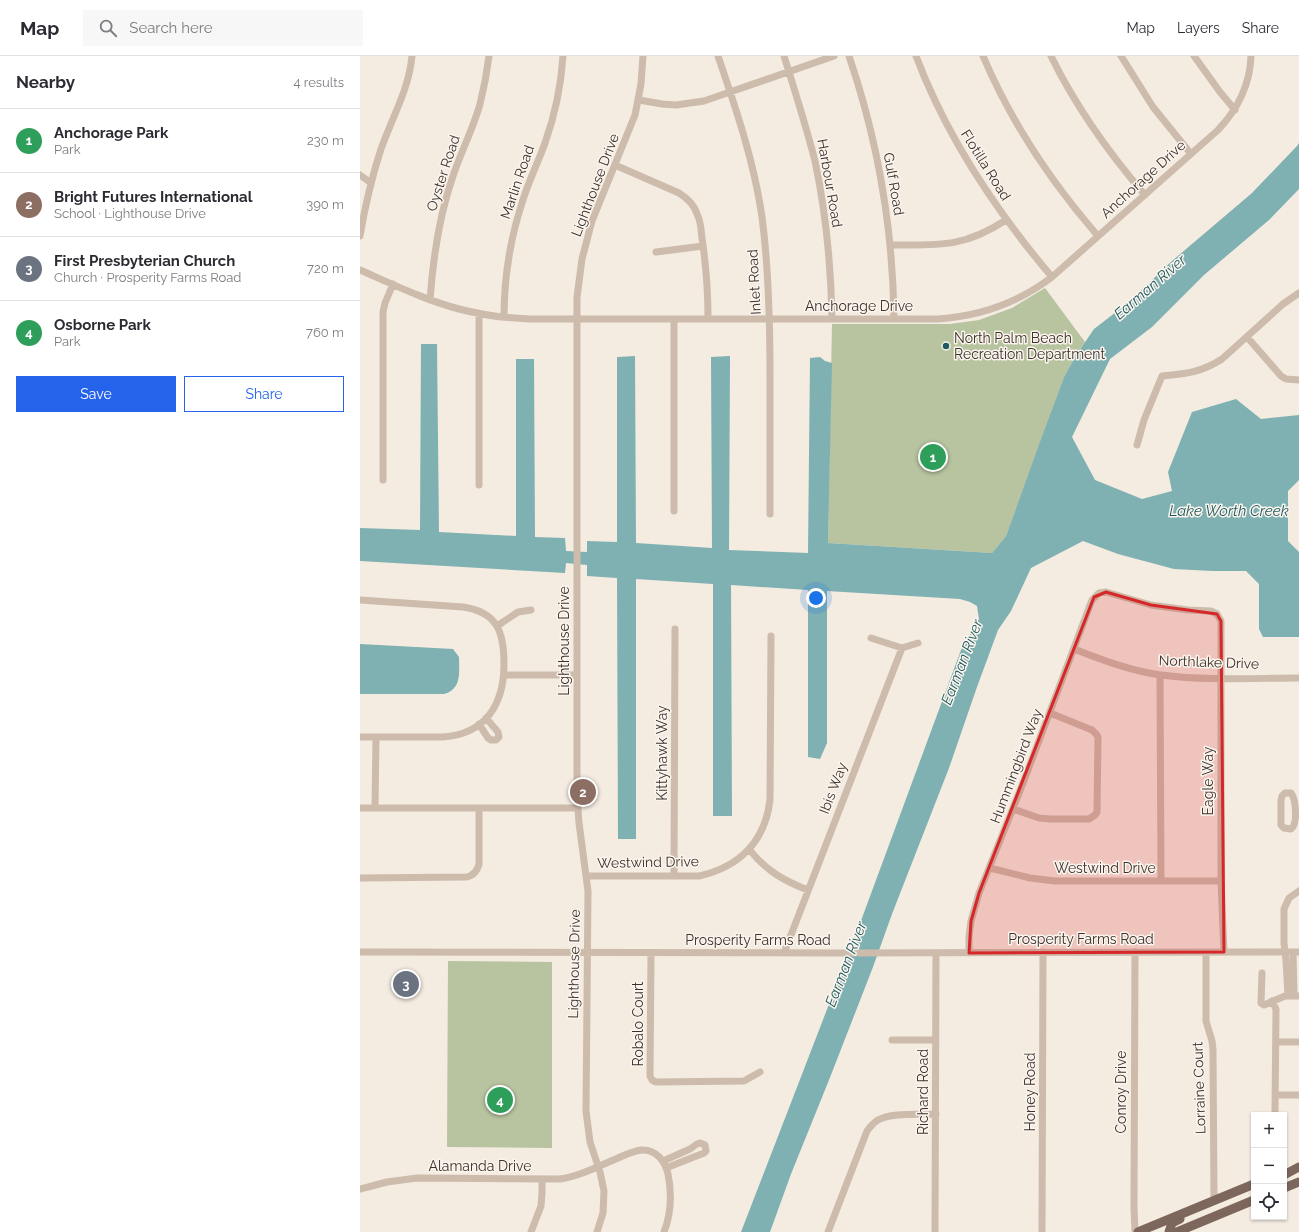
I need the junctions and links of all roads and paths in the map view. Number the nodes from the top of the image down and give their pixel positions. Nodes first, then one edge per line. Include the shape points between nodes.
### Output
1 (412, 56) edge
2 (489, 56) edge
3 (563, 56) edge
4 (643, 56) edge
5 (718, 56) edge
6 (784, 56) edge
7 (834, 56) edge
8 (849, 56) edge
9 (916, 56) edge
10 (983, 56) edge
11 (1051, 56) edge
12 (1121, 56) edge
13 (1194, 56) edge
14 (1251, 56) edge
15 (789, 72) junction
16 (730, 92) junction
17 (639, 100) junction
18 (1235, 110) junction
19 (1191, 154) junction
20 (615, 165) junction
21 (360, 175) edge
22 (371, 183) junction
23 (1145, 195) junction
24 (1006, 220) junction
25 (360, 236) edge
26 (1098, 236) junction
27 (890, 245) junction
28 (703, 246) junction
29 (656, 252) dead end
30 (360, 270) edge
31 (1052, 277) junction
32 (393, 284) junction
33 (1299, 294) edge
34 (430, 300) junction
35 (479, 314) junction
36 (504, 318) junction
37 (576, 319) junction
38 (674, 319) junction
39 (708, 319) junction
40 (770, 319) junction
41 (832, 319) junction
42 (894, 319) junction
43 (1247, 337) junction
44 (1299, 380) edge
45 (1137, 445) dead end
46 (384, 480) dead end
47 (479, 485) dead end
48 (674, 511) dead end
49 (770, 514) dead end
50 (1099, 593) joint
51 (360, 600) edge
52 (531, 610) dead end
53 (497, 626) junction
54 (675, 629) dead end
55 (771, 636) dead end
56 (871, 638) dead end
57 (918, 643) dead end
58 (902, 648) junction
59 (1074, 649) junction
60 (504, 675) junction
61 (577, 675) junction
62 (1160, 675) junction
63 (1221, 678) junction
64 (1299, 678) edge
65 (1050, 713) junction
66 (486, 718) junction
67 (479, 724) junction
68 (360, 737) edge
69 (376, 737) junction
70 (360, 808) edge
71 (375, 808) junction
72 (479, 808) junction
73 (577, 808) junction
74 (1013, 809) junction
75 (1297, 819) edge
76 (749, 849) junction
77 (990, 868) junction
78 (586, 876) junction
79 (674, 876) junction
80 (360, 878) edge
81 (1161, 881) junction
82 (1221, 881) junction
83 (808, 890) junction
84 (1299, 891) edge
85 (360, 952) edge
86 (969, 952) junction
87 (1043, 952) junction
88 (1134, 952) junction
89 (1206, 952) junction
90 (1224, 952) junction
91 (1292, 952) edge
92 (587, 953) junction
93 (651, 953) junction
94 (784, 953) junction
95 (936, 953) junction
96 (1262, 973) dead end
97 (1294, 996) edge
98 (1272, 1001) junction
99 (892, 1040) dead end
100 (936, 1040) junction
101 (1276, 1042) junction
102 (1299, 1042) edge
103 (760, 1072) dead end
104 (1275, 1095) junction
105 (1299, 1095) edge
106 (1275, 1112) dead end
107 (936, 1114) junction
108 (663, 1161) junction
109 (1299, 1166) edge
110 (598, 1167) junction
111 (666, 1168) junction
112 (1287, 1170) edge
113 (1287, 1173) edge
114 (542, 1179) junction
115 (1299, 1182) edge
116 (1251, 1185) edge
117 (1287, 1187) edge
118 (360, 1189) edge
119 (1251, 1198) edge
120 (1217, 1199) junction
121 (1251, 1201) edge
122 (1238, 1207) junction
123 (531, 1232) edge
124 (597, 1232) edge
125 (664, 1232) edge
126 (828, 1232) edge
127 (935, 1232) edge
128 (1042, 1232) edge
129 (1137, 1232) edge
130 (1169, 1232) edge
131 (1177, 1232) edge

1 - 22 street via 405,89 385,138
2 - 34 street, Oyster Road via 480,105 452,178 440,223
3 - 36 street, Marlin Road via 560,86 551,124 522,201 511,243
4 - 17 street, Lighthouse Drive
5 - 16 street, Inlet Road
6 - 15 street, Harbour Road
7 - 15 street
8 - 27 street, Gulf Road via 875,148
9 - 24 street, Flotilla Road via 956,142
10 - 26 street via 1000,93 1030,146
11 - 23 street via 1090,123
12 - 19 street via 1153,107
13 - 18 street
14 - 18 street, Anchorage Drive via 1247,83
15 - 16 street
15 - 41 street, Harbour Road via 808,133 821,196 829,259
16 - 17 street via 718,98 690,104 662,104
16 - 40 street, Inlet Road via 749,155 762,215
17 - 20 street, Lighthouse Drive
18 - 19 street, Anchorage Drive via 1218,130
19 - 23 street, Anchorage Drive
20 - 28 street via 686,198 698,216
20 - 37 street, Lighthouse Drive via 587,240 579,278
21 - 22 street
22 - 25 street
23 - 26 street, Anchorage Drive
24 - 27 street via 981,235 960,242
24 - 31 street, Flotilla Road
26 - 31 street, Anchorage Drive
27 - 42 street, Gulf Road
28 - 29 street
28 - 39 street
30 - 32 street, Anchorage Drive
31 - 42 street, Anchorage Drive via 1026,295 983,312 953,318
32 - 34 street, Anchorage Drive
32 - 46 street via 383,312
33 - 43 street via 1283,304
34 - 35 street, Anchorage Drive
35 - 36 street, Anchorage Drive
35 - 47 street
36 - 37 street, Anchorage Drive
37 - 38 street, Anchorage Drive
37 - 61 street, Lighthouse Drive
38 - 39 street, Anchorage Drive
38 - 48 street
39 - 40 street, Anchorage Drive
40 - 41 street, Anchorage Drive
40 - 49 street, Inlet Road
41 - 42 street, Anchorage Drive
43 - 44 street via 1281,376 1287,380
43 - 45 street via 1207,368 1186,374 1162,376
50 - 59 street, Hummingbird Way via 1092,600
50 - 63 street, Eagle Way via 1106,592 1169,608 1214,612 1222,621
51 - 53 street via 471,608 484,613
52 - 53 street via 518,612
53 - 60 street via 504,647
54 - 79 street, Kittyhawk Way
55 - 76 street, Westwind Drive via 770,800 763,827
56 - 58 street
57 - 58 street
58 - 83 street, Ibis Way
59 - 62 street, Northlake Drive via 1120,666
59 - 65 street, Hummingbird Way
60 - 61 street
60 - 66 street via 498,701
61 - 73 street, Lighthouse Drive
62 - 63 street, Northlake Drive
62 - 81 street
63 - 64 street, Northlake Drive
63 - 82 street, Eagle Way
65 - 74 street, Hummingbird Way
65 - 74 street via 1092,730 1098,738 1097,812 1089,819 1051,819
66 - 67 street
66 - 67 street via 498,732 499,738 488,738
67 - 69 street via 464,733 447,736
68 - 69 street
69 - 71 street
70 - 71 street
71 - 72 street
72 - 73 street
72 - 80 street via 479,864 473,875
73 - 78 street, Lighthouse Drive
74 - 77 street, Hummingbird Way
75 - 75 street via 1293,796 1291,793 1285,793 1281,800 1281,826 1291,829
76 - 79 street, Westwind Drive via 720,870 699,876
76 - 83 street via 770,871 791,884
77 - 81 street, Westwind Drive via 1045,880
77 - 86 street, Hummingbird Way via 971,921
78 - 79 street, Westwind Drive
78 - 92 street, Lighthouse Drive
81 - 82 street, Westwind Drive
82 - 90 street, Eagle Way
83 - 94 street, Ibis Way
84 - 91 street via 1289,898 1284,909 1284,943
85 - 92 street, Prosperity Farms Road
86 - 87 street, Prosperity Farms Road
86 - 95 street, Prosperity Farms Road
87 - 88 street, Prosperity Farms Road
87 - 128 street, Honey Road
88 - 89 street, Prosperity Farms Road
88 - 129 street, Conroy Drive via 1134,1207
89 - 90 street, Prosperity Farms Road
89 - 120 street, Lorraine Court via 1206,1021 1213,1050
90 - 91 street, Prosperity Farms Road
91 - 97 street
92 - 93 street, Prosperity Farms Road
92 - 110 street, Lighthouse Drive via 586,1111 590,1142
93 - 94 street, Prosperity Farms Road
93 - 103 street, Robalo Court via 652,1080 744,1081
94 - 95 street, Prosperity Farms Road
95 - 100 street, Richard Road
96 - 98 street via 1261,1003 1264,1005
97 - 98 street
98 - 101 street via 1276,1009
99 - 100 street
100 - 107 street, Richard Road
101 - 102 street
101 - 104 street
104 - 105 street
104 - 106 street
107 - 126 street via 888,1115 873,1123 867,1131
107 - 127 street, Richard Road
108 - 110 street, Alamanda Drive via 653,1152 641,1150
108 - 111 street
108 - 111 street via 697,1144 705,1145 704,1153
109 - 112 main road
109 - 113 main road
110 - 114 street, Alamanda Drive via 569,1178
110 - 124 street, Lighthouse Drive via 605,1198
111 - 125 street via 670,1204
114 - 118 street, Alamanda Drive via 417,1178
114 - 123 street via 541,1206
115 - 117 main road
116 - 120 main road
119 - 122 main road
120 - 129 main road
120 - 130 main road via 1207,1208 1174,1222
121 - 122 main road
122 - 131 main road

